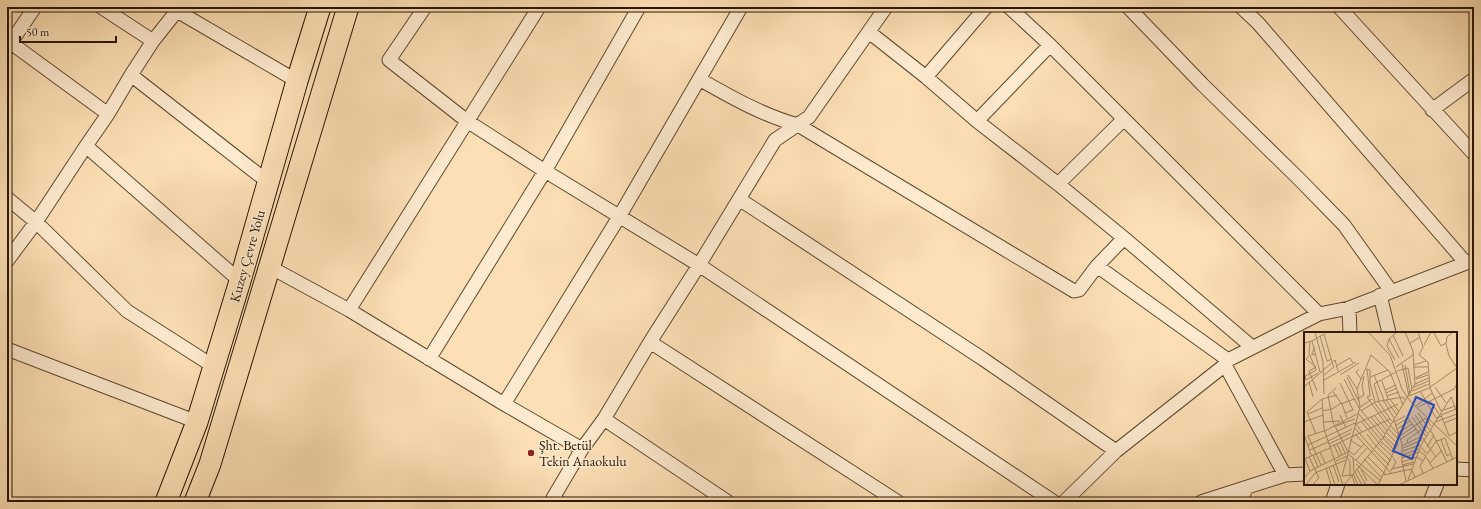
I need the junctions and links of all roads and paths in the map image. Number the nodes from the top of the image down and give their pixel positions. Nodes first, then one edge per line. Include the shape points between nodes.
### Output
1 (35, 7) edge
2 (101, 7) edge
3 (320, 7) edge
4 (348, 7) edge
5 (425, 7) edge
6 (539, 7) edge
7 (639, 7) edge
8 (741, 7) edge
9 (886, 7) edge
10 (986, 7) edge
11 (1009, 7) edge
12 (1128, 7) edge
13 (1241, 7) edge
14 (1339, 7) edge
15 (178, 9) edge
16 (869, 32) junction
17 (153, 41) junction
18 (1050, 45) junction
19 (9, 46) edge
20 (131, 75) junction
21 (926, 77) junction
22 (700, 79) junction
23 (1474, 79) edge
24 (297, 81) junction
25 (1432, 110) junction
26 (108, 114) junction
27 (1123, 120) junction
28 (467, 121) junction
29 (977, 121) junction
30 (798, 125) junction
31 (86, 146) junction
32 (1474, 154) edge
33 (545, 171) junction
34 (268, 182) junction
35 (1058, 184) junction
36 (7, 198) edge
37 (739, 199) junction
38 (619, 217) junction
39 (36, 222) junction
40 (1124, 238) junction
41 (8, 257) edge
42 (1470, 261) edge
43 (699, 265) junction
44 (1097, 266) junction
45 (270, 267) junction
46 (240, 282) junction
47 (1386, 293) junction
48 (1349, 308) junction
49 (349, 310) junction
50 (1319, 314) junction
51 (1350, 332) edge
52 (1389, 332) edge
53 (650, 342) junction
54 (1252, 347) junction
55 (7, 348) edge
56 (429, 359) junction
57 (1227, 363) junction
58 (213, 366) junction
59 (504, 404) junction
60 (604, 419) junction
61 (197, 422) junction
62 (582, 449) junction
63 (1116, 451) junction
64 (1457, 468) edge
65 (1474, 470) edge
66 (1304, 474) edge
67 (1285, 475) junction
68 (1338, 485) edge
69 (1437, 485) edge
70 (1246, 488) junction
71 (166, 502) edge
72 (195, 502) edge
73 (559, 502) edge
74 (728, 502) edge
75 (898, 502) edge
76 (1054, 502) edge
77 (1064, 502) edge
78 (1201, 502) edge
79 (1241, 502) edge
80 (1332, 502) edge
81 (1430, 502) edge

1 - 19 street
2 - 17 street
3 - 24 highway, Kuzey Çevre Yolu
4 - 45 highway, Kuzey Çevre Yolu
5 - 28 street via 390,60
6 - 28 street
7 - 33 street
8 - 22 street
9 - 16 street
10 - 21 street
11 - 18 street
12 - 47 street via 1344,225
13 - 42 street
14 - 25 street
15 - 17 street
15 - 24 street
16 - 21 street
16 - 30 street via 809,117
17 - 20 street
18 - 27 street
18 - 29 street
19 - 26 street
20 - 26 street
20 - 34 street
21 - 29 street
22 - 30 street via 751,108 778,120
22 - 38 street
23 - 25 street
24 - 34 highway, Kuzey Çevre Yolu
25 - 32 street
26 - 31 street
27 - 35 street
27 - 50 street
28 - 33 street
28 - 49 street
29 - 35 street
30 - 37 street via 775,140
30 - 44 street via 1074,291 1079,290
31 - 39 street
31 - 46 street
33 - 38 street
33 - 56 street
34 - 46 highway, Kuzey Çevre Yolu
35 - 40 street
36 - 39 street
37 - 43 street
37 - 63 street via 983,359
38 - 43 street
38 - 59 street
39 - 41 street
39 - 58 street via 127,311
40 - 44 street
40 - 54 street
42 - 47 street
43 - 53 street
43 - 76 street
44 - 57 street
45 - 49 street
45 - 72 highway, Kuzey Çevre Yolu via 210,464
46 - 58 highway, Kuzey Çevre Yolu
47 - 48 street
47 - 52 street
48 - 50 street
48 - 51 street
49 - 56 street
50 - 54 street
53 - 60 street
53 - 75 street
54 - 57 street
55 - 61 street
56 - 59 street
57 - 63 street
57 - 67 street
58 - 61 highway, Kuzey Çevre Yolu
59 - 62 street
60 - 62 street
60 - 74 street
61 - 71 highway, Kuzey Çevre Yolu
62 - 73 street via 553,498
63 - 77 street
64 - 65 street
66 - 67 street
67 - 70 street
68 - 80 street
69 - 81 street
70 - 78 street
70 - 79 street

